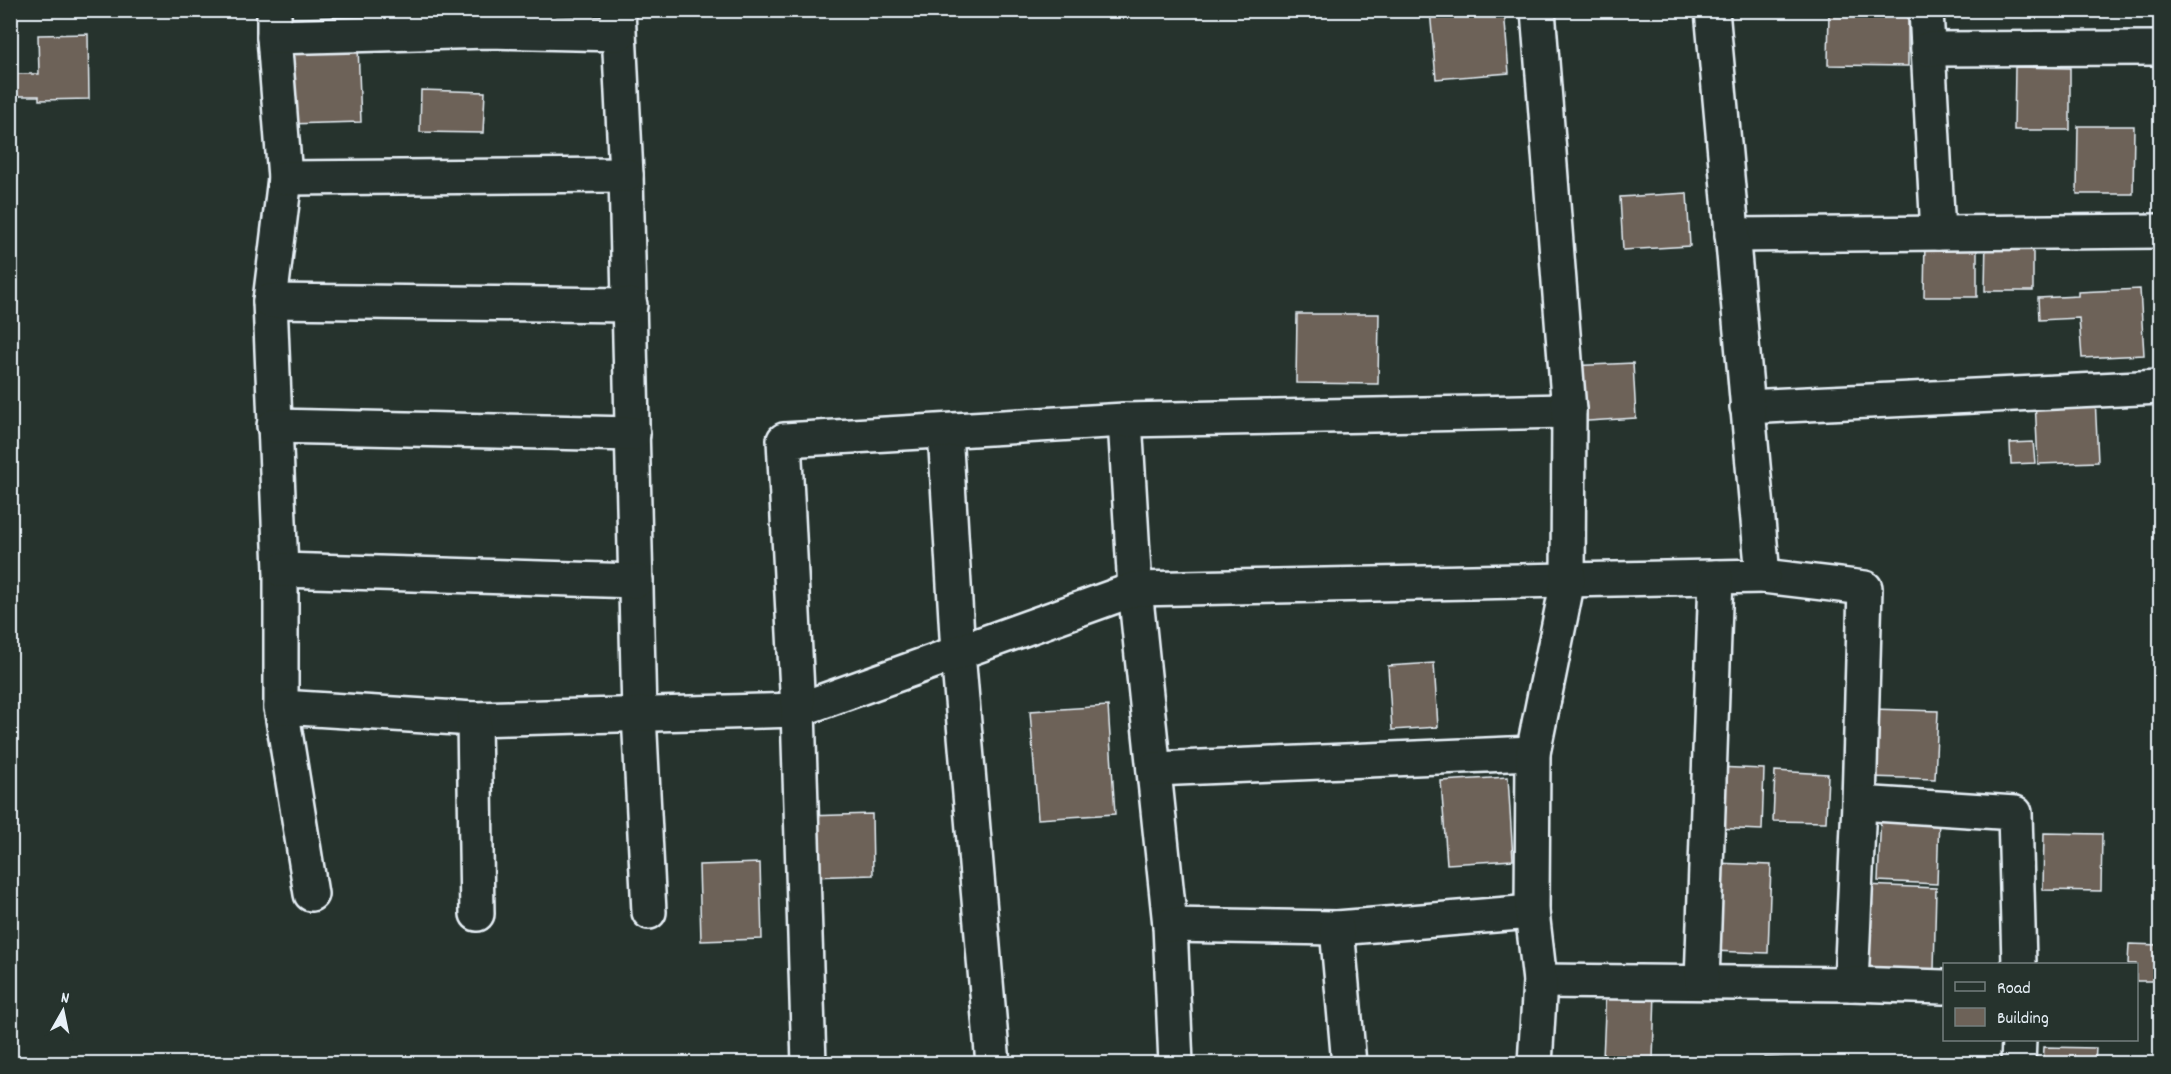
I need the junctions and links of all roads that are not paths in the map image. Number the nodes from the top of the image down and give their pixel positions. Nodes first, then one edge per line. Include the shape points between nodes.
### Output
1 (1538, 10) edge
2 (1712, 10) edge
3 (1926, 10) edge
4 (489, 21) edge
5 (618, 22) edge
6 (274, 24) edge
7 (2160, 48) edge
8 (1928, 49) junction
9 (626, 175) junction
10 (285, 178) junction
11 (2160, 231) edge
12 (1938, 233) junction
13 (1732, 235) junction
14 (270, 300) junction
15 (630, 304) junction
16 (2160, 387) edge
17 (1748, 407) junction
18 (1569, 411) junction
19 (1125, 420) junction
20 (274, 426) junction
21 (945, 431) junction
22 (633, 434) junction
23 (281, 570) junction
24 (1763, 576) junction
25 (1716, 577) junction
26 (1568, 580) junction
27 (636, 581) junction
28 (1135, 589) junction
29 (958, 652) junction
30 (281, 707) junction
31 (798, 710) junction
32 (639, 714) junction
33 (474, 719) junction
34 (1533, 753) junction
35 (1154, 769) junction
36 (1859, 802) junction
37 (311, 894) dead end
38 (649, 912) dead end
39 (1532, 912) junction
40 (477, 914) dead end
41 (1170, 925) junction
42 (1337, 928) junction
43 (2019, 963) edge
44 (1540, 981) junction
45 (1702, 982) junction
46 (1851, 984) junction
47 (1943, 987) edge
48 (2019, 1041) edge
49 (809, 1064) edge
50 (993, 1064) edge
51 (1176, 1064) edge
52 (1349, 1064) edge
53 (1535, 1064) edge
54 (2019, 1064) edge

1 - 18 street
2 - 13 street
3 - 8 street
4 - 5 street
4 - 6 street
5 - 9 street
6 - 10 street
7 - 8 street
8 - 12 street
9 - 10 street
9 - 15 street
10 - 14 street
11 - 12 street
12 - 13 street
13 - 17 street
14 - 15 street
14 - 20 street
15 - 22 street
16 - 17 street
17 - 24 street
18 - 19 street
18 - 26 street
19 - 21 street
19 - 28 street
20 - 22 street
20 - 23 street
21 - 29 street
21 - 31 street via 784,440
22 - 27 street
23 - 27 street
23 - 30 street
24 - 25 street
24 - 36 street via 1865,588
25 - 26 street
25 - 45 street
26 - 28 street
26 - 34 street
27 - 32 street
28 - 29 street
28 - 35 street
29 - 31 street
29 - 50 street
30 - 33 street
30 - 37 street
31 - 32 street
31 - 49 street
32 - 33 street
32 - 38 street
33 - 40 street
34 - 35 street
34 - 39 street
35 - 41 street
36 - 43 street via 2015,813
36 - 46 street
39 - 42 street
39 - 44 street
41 - 42 street
41 - 51 street
42 - 52 street
44 - 45 street
44 - 53 street
45 - 46 street
46 - 47 street
48 - 54 street

